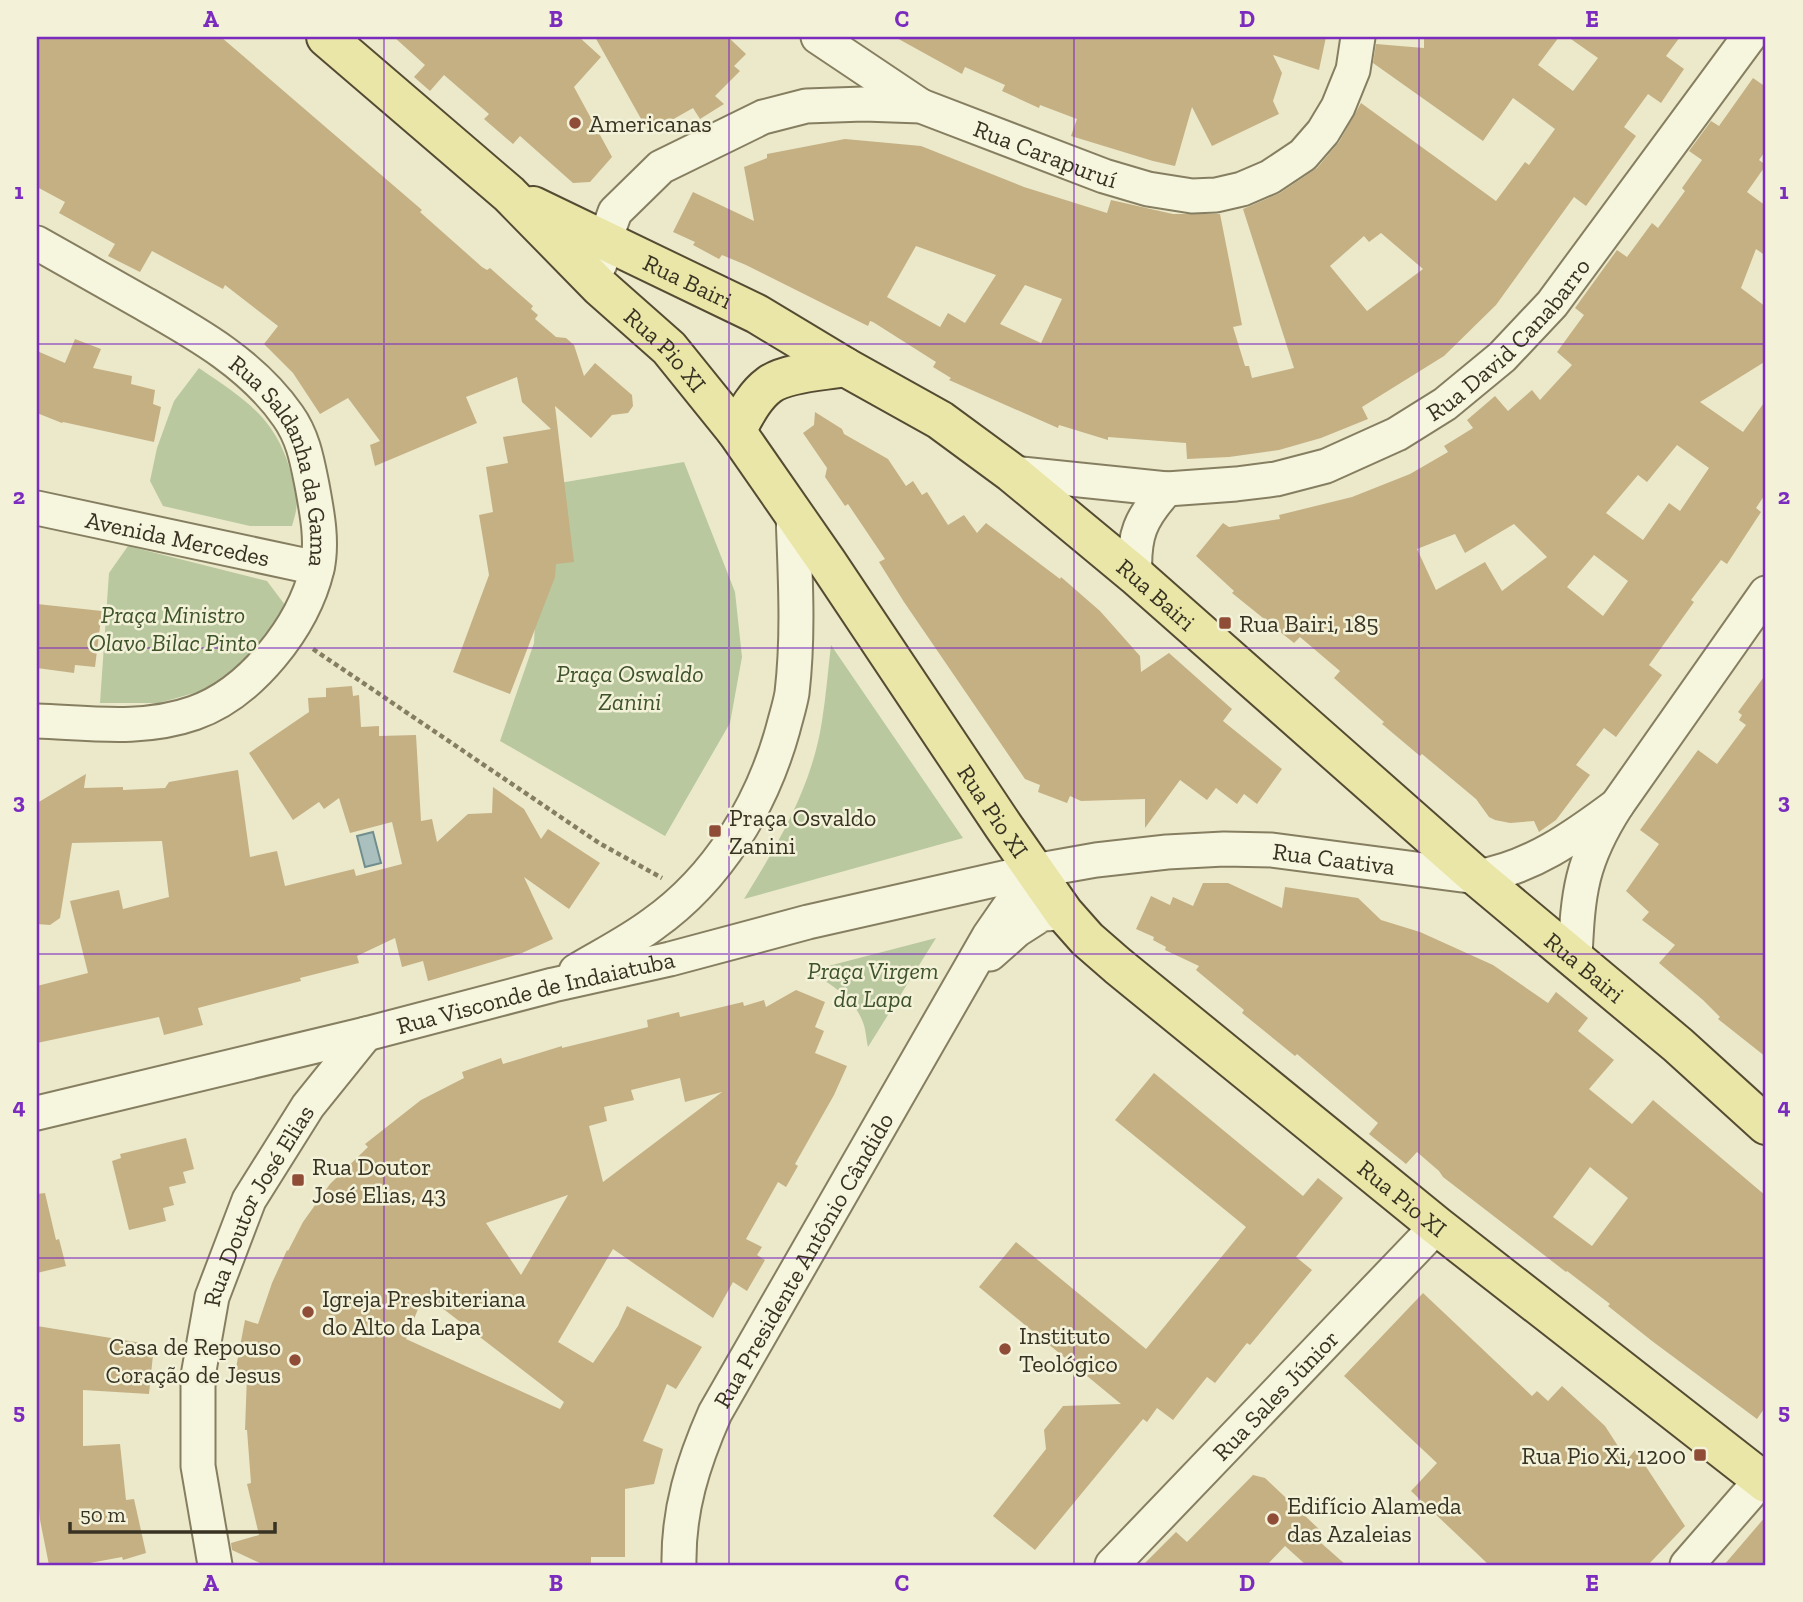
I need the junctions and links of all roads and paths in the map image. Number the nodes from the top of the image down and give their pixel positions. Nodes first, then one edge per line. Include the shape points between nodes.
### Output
1 (326, 37) edge
2 (818, 37) edge
3 (1358, 37) edge
4 (1749, 37) edge
5 (921, 106) junction
6 (661, 167) junction
7 (509, 194) junction
8 (605, 240) junction
9 (37, 243) edge
10 (643, 258) junction
11 (600, 287) junction
12 (845, 367) junction
13 (736, 431) junction
14 (1012, 473) junction
15 (1167, 489) junction
16 (37, 508) edge
17 (793, 513) junction
18 (317, 568) junction
19 (1135, 575) junction
20 (1766, 593) edge
21 (290, 633) junction
22 (37, 721) edge
23 (1616, 805) junction
24 (1034, 871) junction
25 (1477, 877) junction
26 (691, 893) junction
27 (1064, 913) junction
28 (1575, 957) junction
29 (972, 968) junction
30 (553, 985) junction
31 (366, 1034) junction
32 (37, 1113) edge
33 (1766, 1125) edge
34 (1437, 1226) junction
35 (1764, 1481) edge
36 (1114, 1564) edge
37 (215, 1565) edge
38 (679, 1565) edge
39 (1687, 1565) edge

1 - 7 main road, Rua Pio XI
2 - 5 street
3 - 5 street, Rua Carapuruí via 1353,70 1338,107 1303,155 1270,177 1216,195 1147,189
4 - 15 street, Rua David Canabarro via 1552,304 1502,357 1445,404 1397,434 1326,466 1276,479
5 - 6 street, Rua Carapuruí via 806,106 764,117
6 - 8 street, Rua Carapuruí via 615,212
6 - 10 street via 635,223 632,239
7 - 8 main road, Rua Bairi
7 - 11 main road, Rua Pio XI
8 - 10 main road, Rua Bairi
8 - 11 street, Rua Carapuruí
9 - 18 street, Rua Saldanha da Gama via 208,340 263,387 288,416 305,448 317,514
10 - 12 main road, Rua Bairi via 757,314
11 - 13 main road, Rua Pio XI via 669,348
12 - 13 main road via 771,383
12 - 14 main road, Rua Bairi via 940,420
13 - 17 main road, Rua Pio XI
14 - 15 street, Rua David Canabarro
14 - 19 main road, Rua Bairi
15 - 19 street via 1138,530
16 - 18 street, Avenida Mercedes
17 - 24 main road, Rua Pio XI
17 - 26 street via 796,619 788,709 763,785 715,868
18 - 21 street, Rua Saldanha da Gama
19 - 25 main road, Rua Bairi
20 - 23 street, Rua Caativa
21 - 22 street, Rua Saldanha da Gama via 249,679 197,712 132,725
21 - 26 path via 599,844
23 - 25 street, Rua Caativa via 1526,864
23 - 28 street, Rua Caativa via 1595,841 1582,879
24 - 25 street, Rua Caativa via 1108,858 1224,849 1272,850
24 - 27 main road, Rua Pio XI
24 - 29 street, Rua Presidente Antônio Cândido
24 - 30 street, Rua Visconde de Indaiatuba
25 - 28 main road, Rua Bairi
26 - 30 street via 653,924
27 - 29 street, Rua Presidente Antônio Cândido via 1042,914
27 - 34 main road, Rua Pio XI via 1118,967
28 - 33 main road, Rua Bairi
29 - 38 street, Rua Presidente Antônio Cândido via 715,1413 695,1457 679,1537
30 - 31 street, Rua Visconde de Indaiatuba
31 - 32 street, Rua Visconde de Indaiatuba
31 - 37 street, Rua Doutor José Elias via 308,1106 249,1200 212,1297 198,1376 198,1466
34 - 35 main road, Rua Pio XI
34 - 36 street, Rua Sales Júnior
35 - 39 street

